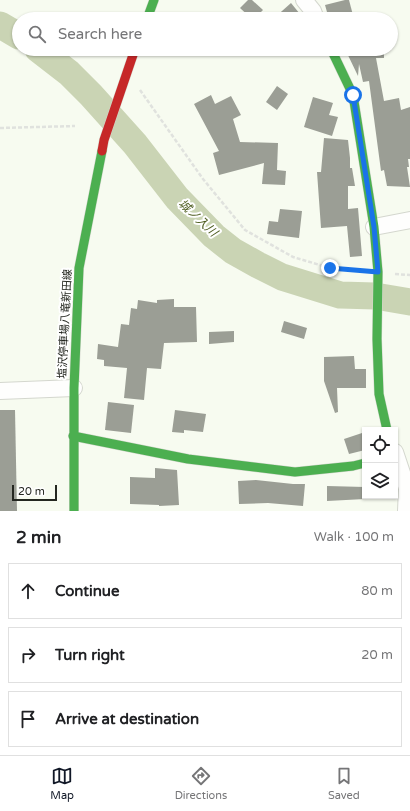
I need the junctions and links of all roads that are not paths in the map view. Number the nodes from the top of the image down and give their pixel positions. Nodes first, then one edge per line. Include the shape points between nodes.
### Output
1 (154, 0) edge
2 (304, 0) edge
3 (150, 12) edge
4 (312, 12) edge
5 (133, 56) edge
6 (334, 56) edge
7 (410, 220) edge
8 (374, 227) junction
9 (74, 388) junction
10 (0, 391) edge
11 (386, 427) edge
12 (73, 436) junction
13 (399, 455) edge
14 (362, 464) edge
15 (74, 511) edge
16 (406, 511) edge

1 - 3 street
2 - 4 street
5 - 9 street, 塩沢停車場八竜新田線 via 104,140 79,268
6 - 8 street via 353,95
7 - 8 street
8 - 11 street via 378,272 379,394
9 - 10 street
9 - 12 street, 塩沢停車場八竜新田線
12 - 14 street via 188,459 295,472
12 - 15 street, 塩沢停車場八竜新田線
13 - 16 street via 407,488

